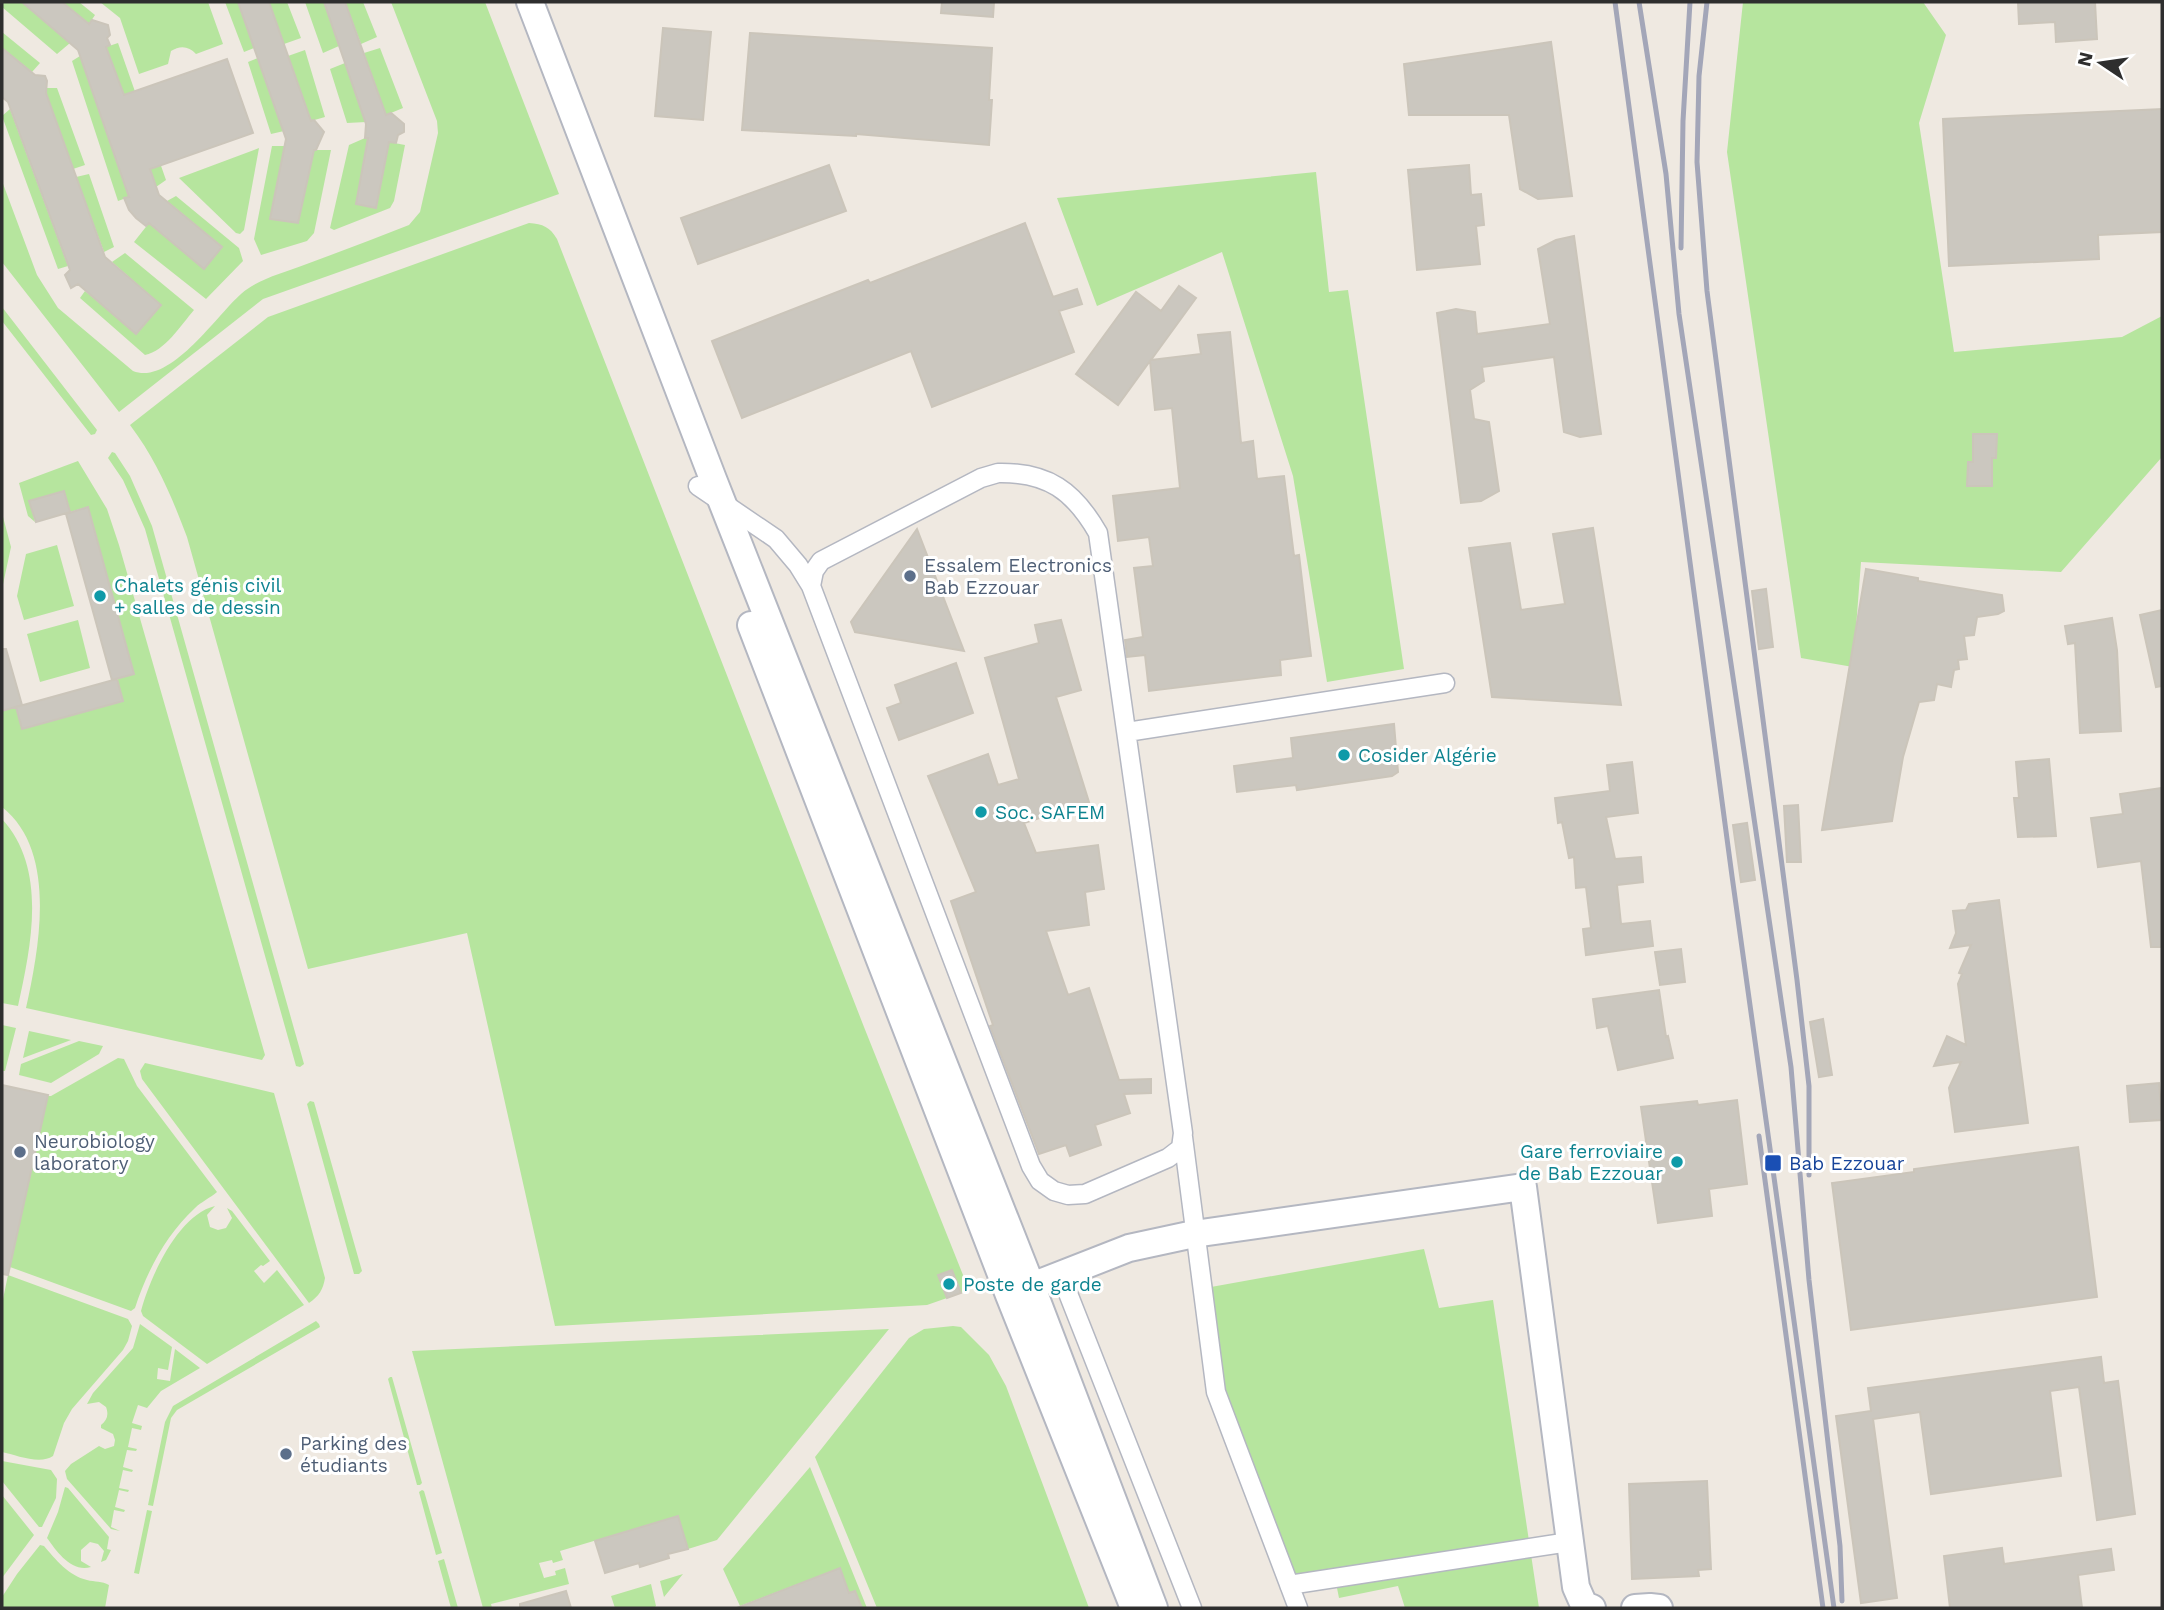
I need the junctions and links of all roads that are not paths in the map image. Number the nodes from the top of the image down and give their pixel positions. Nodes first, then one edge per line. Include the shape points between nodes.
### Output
1 (514, 2) edge
2 (530, 2) edge
3 (698, 486) junction
4 (723, 503) junction
5 (811, 586) junction
6 (1445, 683) dead end
7 (1127, 732) junction
8 (1183, 1133) junction
9 (1194, 1234) junction
10 (1060, 1273) junction
11 (1020, 1290) junction
12 (1569, 1542) junction
13 (1289, 1585) junction
14 (1134, 1608) edge
15 (1154, 1608) edge
16 (1192, 1608) edge
17 (1298, 1608) edge
18 (1592, 1608) edge
19 (1635, 1608) edge
20 (1659, 1608) edge

1 - 3 main road
2 - 4 main road
3 - 4 street
3 - 11 main road
4 - 5 street via 776,539
4 - 11 main road
5 - 7 street via 821,561 981,478 1021,473 1044,480 1069,493 1098,533
5 - 8 street via 1040,1181 1054,1191 1085,1194 1168,1158 1181,1147
6 - 7 street
7 - 8 street
8 - 9 street
9 - 10 main road via 1129,1248
9 - 12 main road via 1523,1187
9 - 13 street via 1216,1392
10 - 11 main road
10 - 16 street
11 - 14 main road
11 - 15 main road
12 - 13 street
12 - 18 main road via 1576,1587 1584,1605
13 - 17 street
19 - 20 main road

